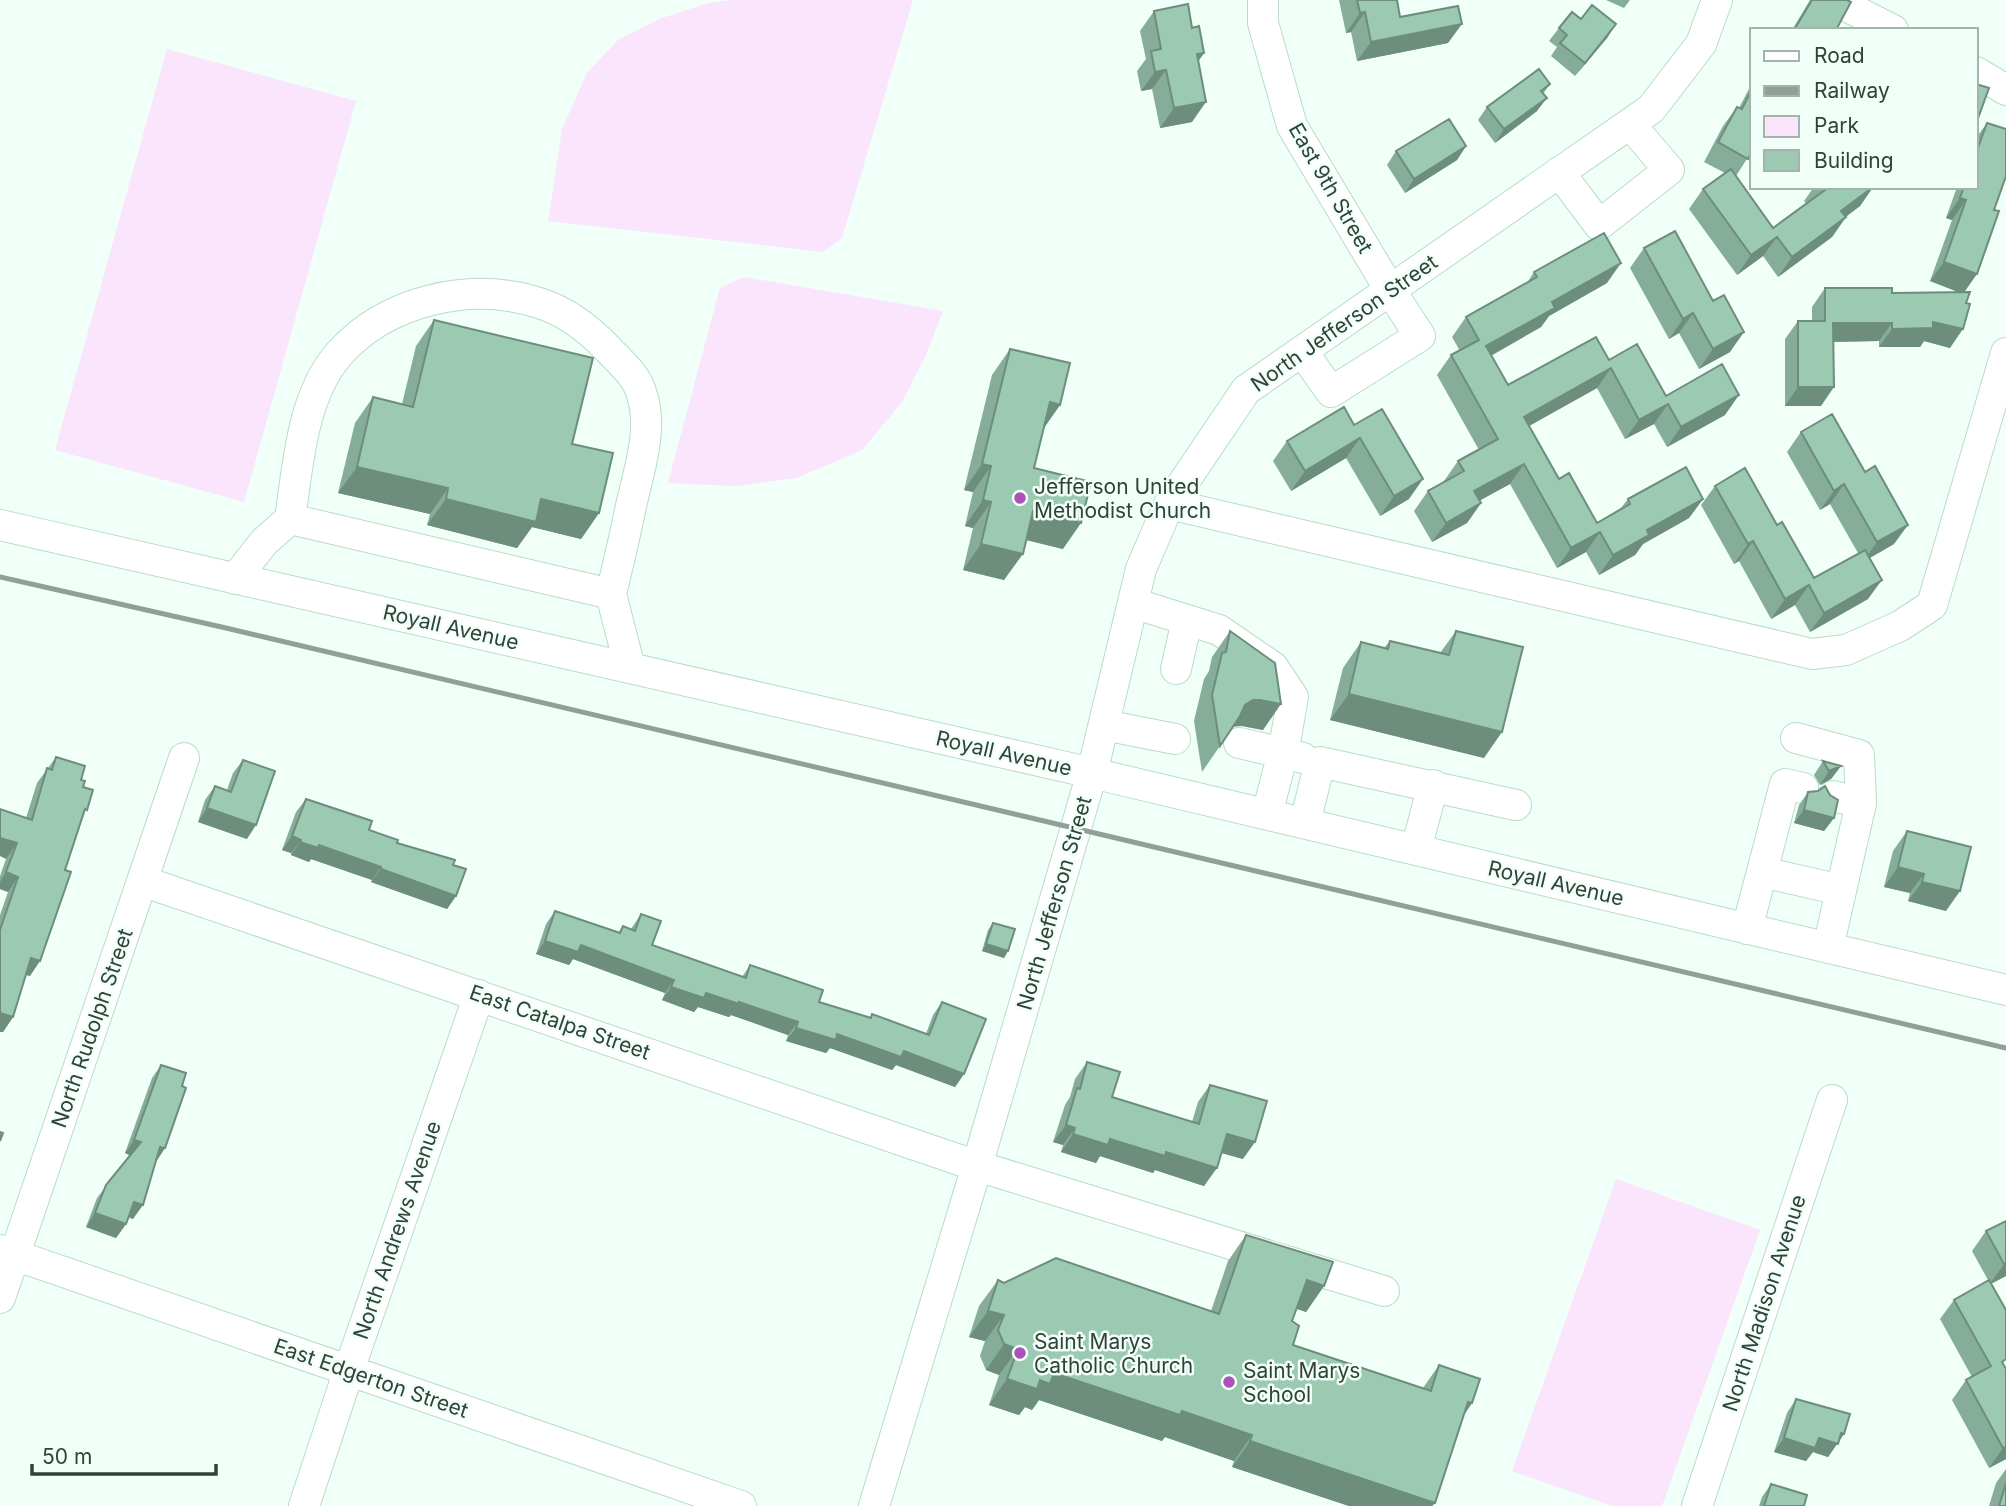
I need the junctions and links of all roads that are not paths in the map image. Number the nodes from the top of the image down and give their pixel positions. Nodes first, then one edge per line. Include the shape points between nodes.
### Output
1 (1263, 0) edge
2 (1717, 0) edge
3 (1834, 0) edge
4 (1889, 28) edge
5 (1978, 73) edge
6 (2006, 90) edge
7 (1630, 124) junction
8 (1559, 172) junction
9 (1390, 290) junction
10 (1302, 351) junction
11 (2006, 352) edge
12 (1169, 504) junction
13 (290, 519) junction
14 (0, 525) edge
15 (236, 579) junction
16 (611, 594) junction
17 (1133, 603) junction
18 (1187, 620) junction
19 (631, 668) junction
20 (1177, 668) dead end
21 (1104, 725) junction
22 (1796, 738) dead end
23 (1175, 739) dead end
24 (1239, 743) edge
25 (1283, 753) junction
26 (184, 758) dead end
27 (1320, 762) junction
28 (1092, 773) junction
29 (1433, 785) junction
30 (1803, 788) dead end
31 (1516, 804) dead end
32 (1267, 814) junction
33 (1305, 823) junction
34 (1416, 850) junction
35 (1762, 872) junction
36 (142, 881) junction
37 (1841, 890) junction
38 (1747, 929) junction
39 (1828, 948) junction
40 (2006, 990) edge
41 (479, 995) junction
42 (1832, 1100) dead end
43 (977, 1166) junction
44 (8, 1252) edge
45 (1384, 1291) dead end
46 (0, 1298) edge
47 (349, 1370) junction
48 (304, 1506) edge
49 (741, 1506) edge
50 (874, 1506) edge
51 (1697, 1506) edge

1 - 9 street, East 9th Street via 1264,23 1292,126
2 - 7 street, North Jefferson Street via 1701,44 1651,109
3 - 4 street
5 - 6 street
7 - 8 street, North Jefferson Street
7 - 8 street via 1669,170 1599,225
8 - 9 street, North Jefferson Street
9 - 10 street, North Jefferson Street
9 - 10 street, East 9th Street via 1420,336 1331,392
10 - 12 street, North Jefferson Street via 1246,390
11 - 12 street via 1932,605 1900,626 1846,650 1812,654
12 - 17 street, North Jefferson Street via 1141,569
13 - 15 street via 264,542
13 - 16 street
13 - 16 street via 313,398 339,354 382,319 411,306 472,295 539,303 582,326 627,369 641,391 646,416 644,450
14 - 15 street, Royall Avenue
15 - 19 street, Royall Avenue
16 - 19 street
17 - 18 street
17 - 21 street, North Jefferson Street
18 - 20 street
18 - 25 street via 1219,630 1273,667 1293,698
19 - 28 street, Royall Avenue
21 - 23 street
21 - 28 street, North Jefferson Street
22 - 37 street via 1859,755 1847,799
24 - 25 street
25 - 27 street
25 - 32 street
26 - 36 street, North Rudolph Street
27 - 29 street
27 - 33 street
28 - 32 street, Royall Avenue
28 - 43 street, North Jefferson Street
29 - 31 street
29 - 34 street
30 - 35 street via 1785,784
32 - 33 street, Royall Avenue
33 - 34 street, Royall Avenue
34 - 38 street, Royall Avenue
35 - 37 street
35 - 38 street
36 - 41 street, East Catalpa Street
36 - 44 street, North Rudolph Street
37 - 39 street
38 - 39 street, Royall Avenue
39 - 40 street, Royall Avenue
41 - 43 street, East Catalpa Street
41 - 47 street, North Andrews Avenue
42 - 51 street, North Madison Avenue
43 - 45 street, East Catalpa Street
43 - 50 street, North Jefferson Street
44 - 46 street, North Rudolph Street
44 - 47 street, East Edgerton Street
47 - 48 street, North Andrews Avenue
47 - 49 street, East Edgerton Street

